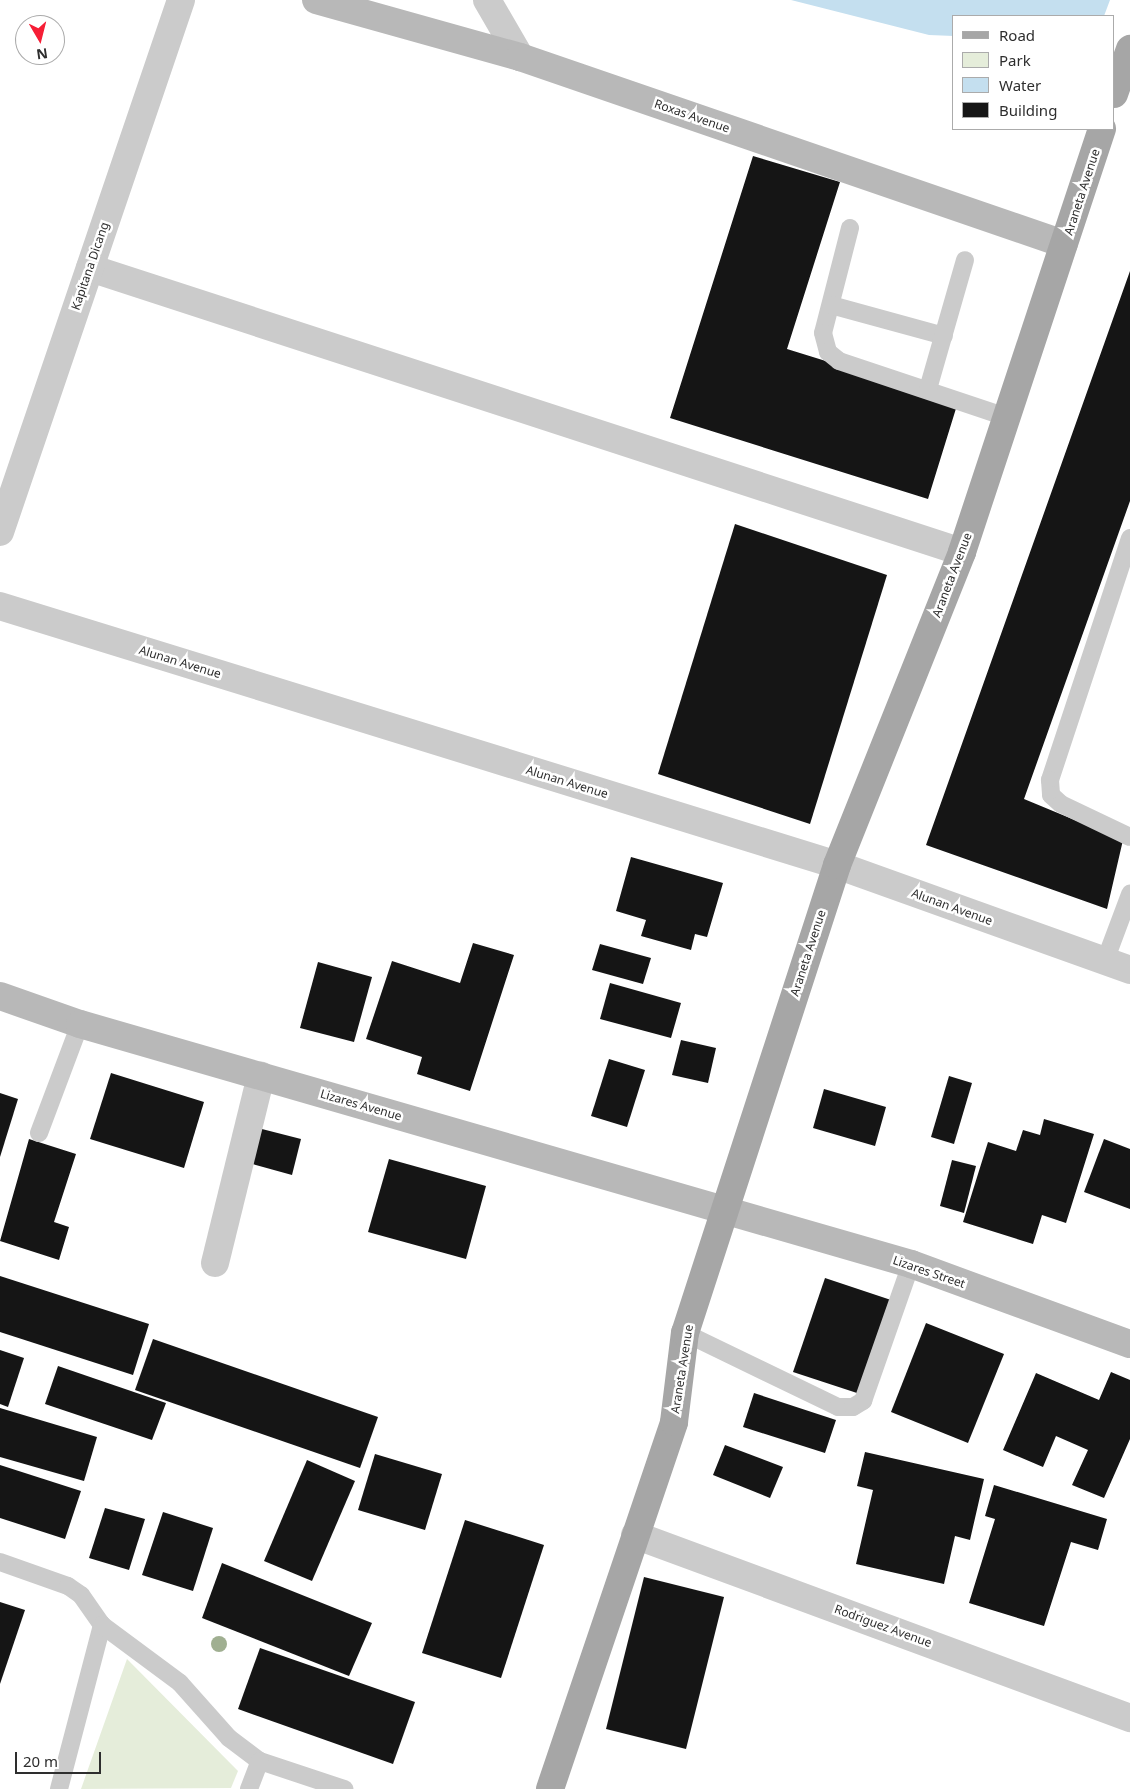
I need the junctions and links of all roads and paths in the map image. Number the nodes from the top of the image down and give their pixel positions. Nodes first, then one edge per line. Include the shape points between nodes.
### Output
1 (181, 0) edge
2 (316, 0) edge
3 (487, 0) edge
4 (1130, 49) edge
5 (520, 57) junction
6 (1115, 91) edge
7 (1102, 130) edge
8 (850, 228) dead end
9 (1064, 244) junction
10 (965, 260) dead end
11 (90, 268) junction
12 (832, 305) junction
13 (944, 336) junction
14 (928, 389) junction
15 (1006, 417) junction
16 (0, 532) edge
17 (1130, 538) edge
18 (962, 552) junction
19 (0, 606) edge
20 (1130, 837) edge
21 (837, 865) junction
22 (1130, 894) edge
23 (1118, 966) edge
24 (0, 996) edge
25 (80, 1024) junction
26 (260, 1076) junction
27 (39, 1133) dead end
28 (723, 1212) junction
29 (216, 1263) dead end
30 (911, 1264) junction
31 (685, 1333) junction
32 (1130, 1344) edge
33 (635, 1535) junction
34 (0, 1562) edge
35 (102, 1626) junction
36 (1130, 1718) edge
37 (260, 1761) junction
38 (59, 1789) edge
39 (249, 1789) edge
40 (344, 1789) edge
41 (550, 1789) edge

1 - 11 street, Kapitana Dicang
2 - 5 street, Roxas Avenue
3 - 5 street
4 - 6 main road
5 - 9 street, Roxas Avenue
7 - 9 main road, Araneta Avenue
8 - 12 lane
9 - 15 main road, Araneta Avenue
10 - 13 lane
11 - 16 street, Kapitana Dicang
11 - 18 street
12 - 13 lane
12 - 14 lane via 824,333 828,352 839,360
13 - 14 lane
14 - 15 lane
15 - 18 main road, Araneta Avenue
17 - 20 lane via 1050,780 1051,795 1060,804
18 - 21 main road, Araneta Avenue
19 - 21 street, Alunan Avenue
21 - 23 street, Alunan Avenue
21 - 28 main road, Araneta Avenue
22 - 23 lane
24 - 25 street, Lizares Avenue
25 - 26 street, Lizares Avenue
25 - 27 lane
26 - 28 street, Lizares Avenue
26 - 29 street
28 - 30 street, Lizares Street
28 - 31 main road, Araneta Avenue
30 - 31 lane via 863,1401 853,1407 838,1406
30 - 32 street, Lizares Street
31 - 33 main road, Araneta Avenue via 674,1422
33 - 36 street, Rodriguez Avenue
33 - 41 main road, Araneta Avenue
34 - 35 lane via 68,1586 81,1595
35 - 37 lane via 180,1683 229,1738
35 - 38 lane
37 - 39 lane
37 - 40 lane

